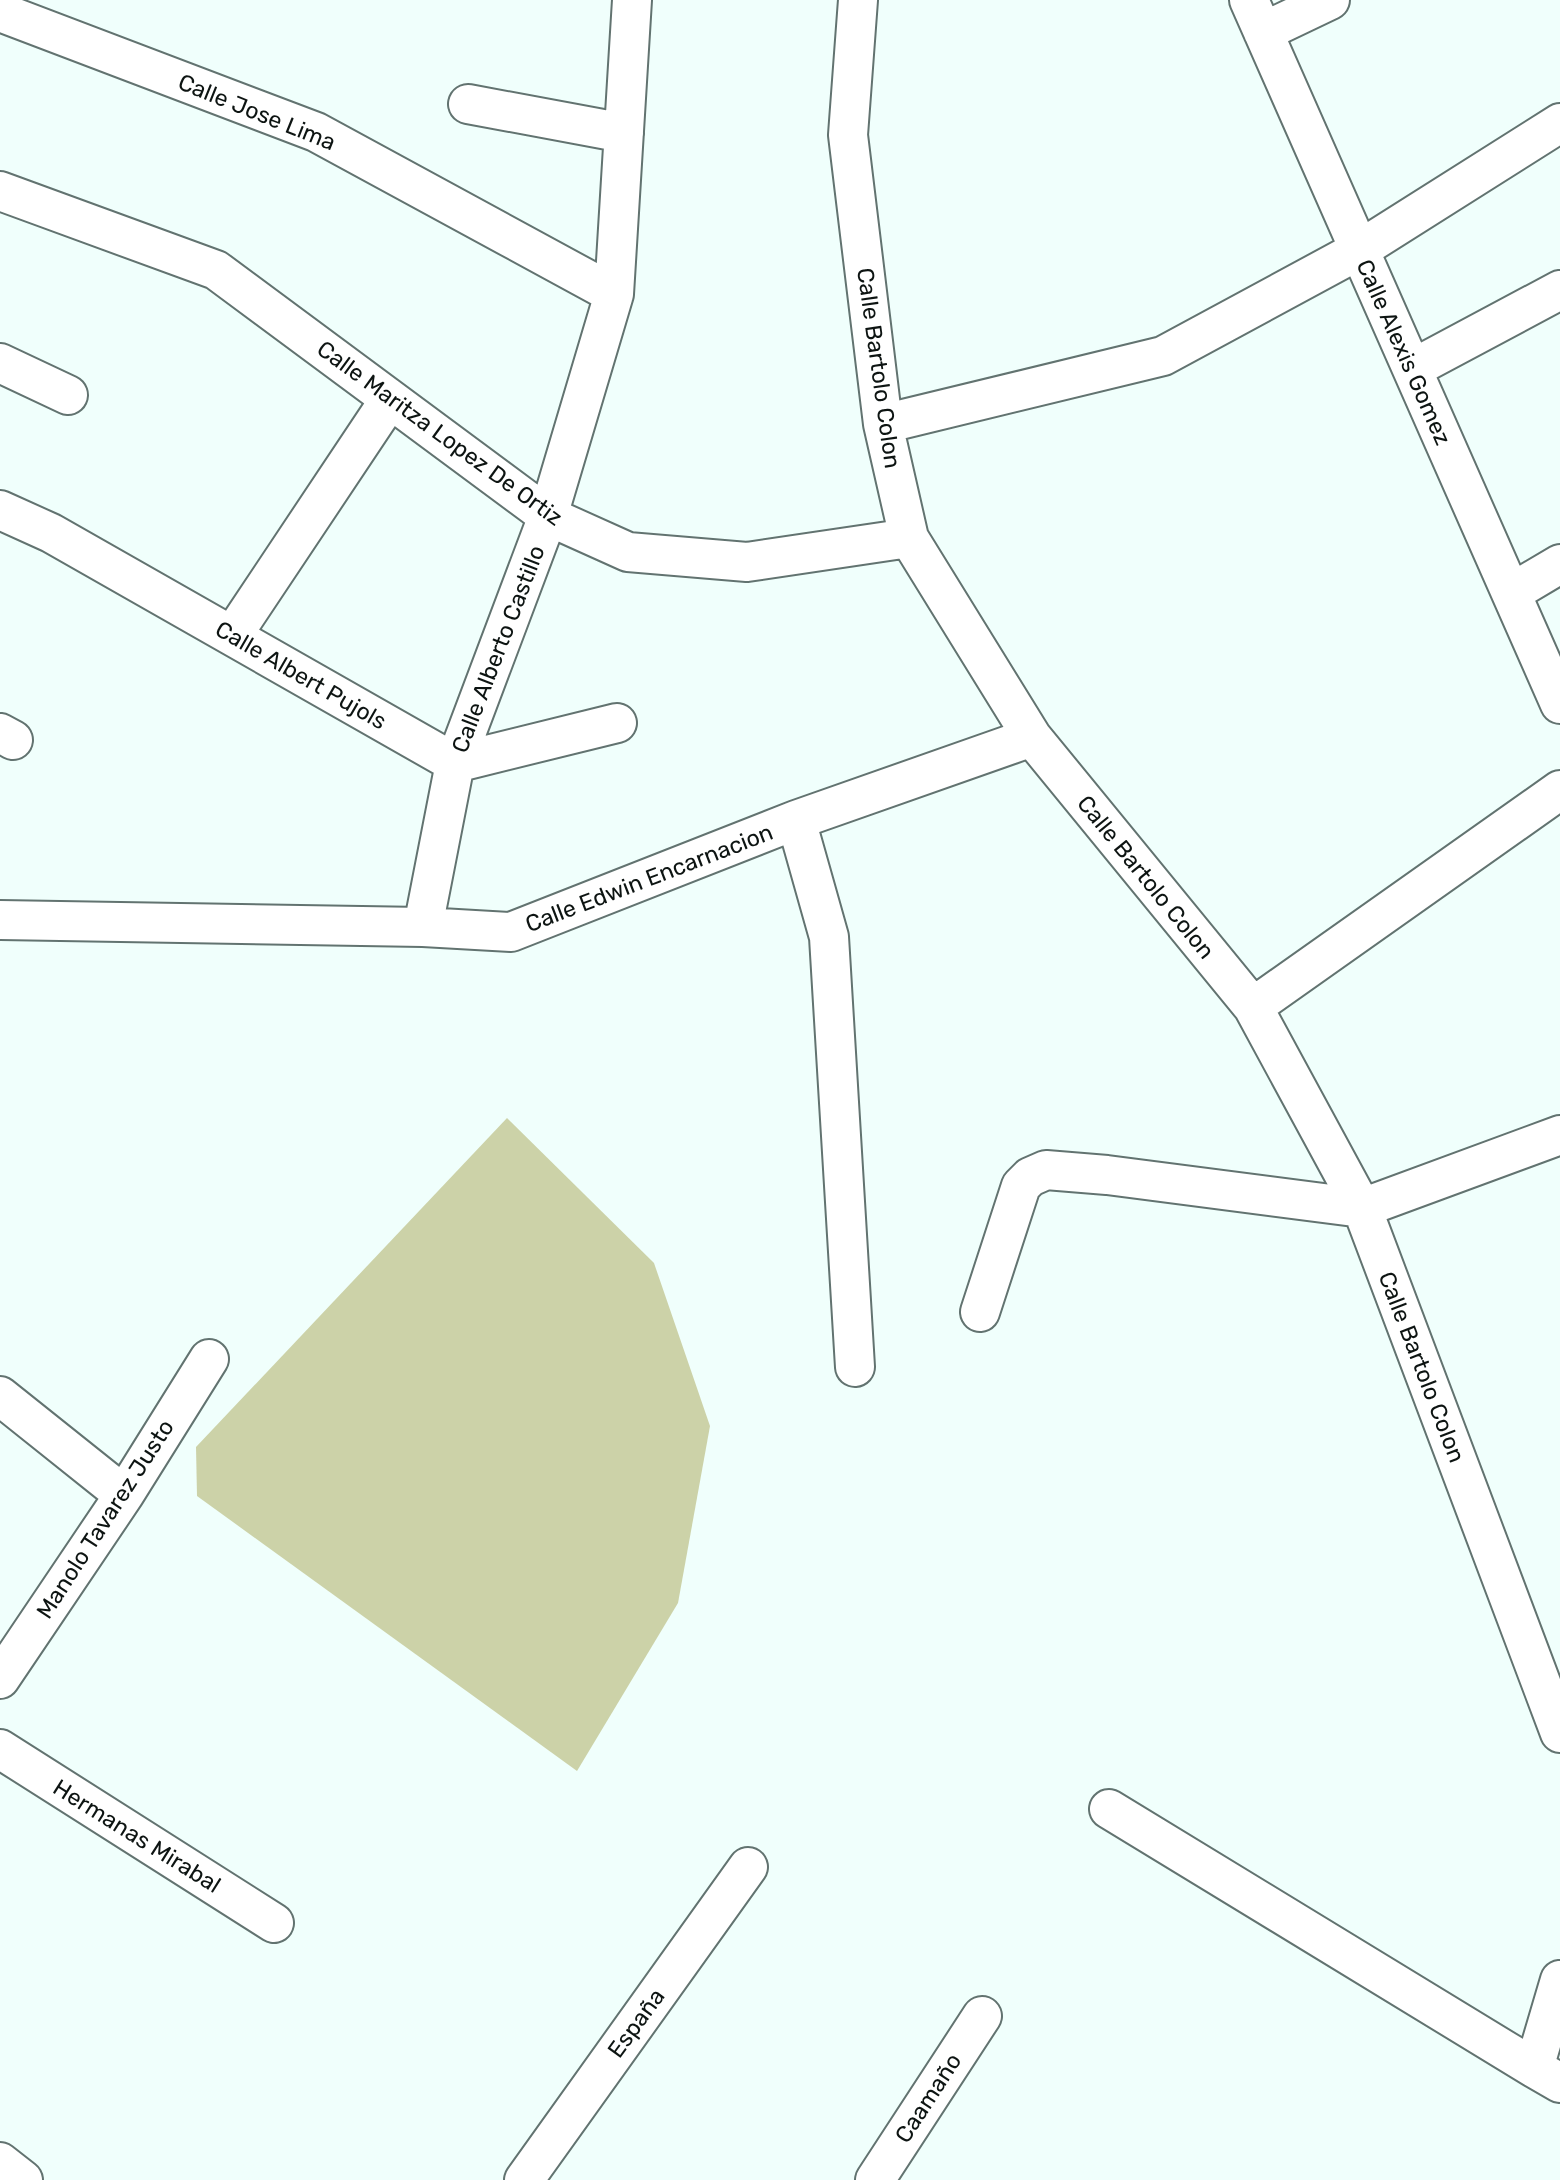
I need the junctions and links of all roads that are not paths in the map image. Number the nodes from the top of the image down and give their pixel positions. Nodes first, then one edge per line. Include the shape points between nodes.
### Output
1 (632, 0) edge
2 (858, 0) edge
3 (1330, 0) edge
4 (0, 12) edge
5 (1256, 16) edge
6 (468, 104) dead end
7 (1560, 123) edge
8 (624, 133) junction
9 (0, 191) edge
10 (1359, 250) junction
11 (1560, 290) edge
12 (614, 294) junction
13 (0, 363) edge
14 (1412, 369) junction
15 (68, 395) dead end
16 (390, 399) junction
17 (883, 424) junction
18 (0, 510) edge
19 (548, 516) junction
20 (909, 538) junction
21 (1560, 564) edge
22 (1511, 593) junction
23 (232, 636) junction
24 (1560, 704) edge
25 (617, 723) dead end
26 (1032, 737) junction
27 (455, 763) junction
28 (1560, 790) edge
29 (796, 820) junction
30 (0, 920) edge
31 (423, 927) junction
32 (1253, 1007) junction
33 (1560, 1135) edge
34 (1362, 1208) junction
35 (981, 1312) dead end
36 (209, 1359) dead end
37 (855, 1367) dead end
38 (0, 1396) edge
39 (124, 1495) junction
40 (0, 1679) edge
41 (1560, 1733) edge
42 (0, 1749) edge
43 (1109, 1809) dead end
44 (748, 1867) dead end
45 (274, 1923) dead end
46 (1560, 1980) edge
47 (982, 2016) dead end
48 (1547, 2075) edge
49 (0, 2162) edge
50 (23, 2180) edge
51 (524, 2180) edge
52 (875, 2180) edge

1 - 8 street, Calle Alberto Castillo
2 - 17 street, Calle Bartolo Colon via 848,135
3 - 5 street
4 - 12 street, Calle Jose Lima via 316,132
5 - 10 street, Calle Alexis Gomez
6 - 8 street
7 - 10 street
8 - 12 street, Calle Alberto Castillo
9 - 16 street, Calle Maritza Lopez De Ortiz via 216,270
10 - 14 street, Calle Alexis Gomez
10 - 17 street via 1163,356
11 - 14 street
12 - 19 street, Calle Alberto Castillo
13 - 15 street
14 - 22 street, Calle Alexis Gomez
16 - 19 street, Calle Maritza Lopez De Ortiz
16 - 23 street
17 - 20 street, Calle Bartolo Colon
18 - 23 street, Calle Albert Pujols via 51,533
19 - 20 street, Calle Maritza Lopez De Ortiz via 628,552 747,562
19 - 27 street, Calle Alberto Castillo
20 - 26 street, Calle Bartolo Colon
21 - 22 street
22 - 24 street, Calle Alexis Gomez
23 - 27 street, Calle Albert Pujols
25 - 27 street
26 - 29 street, Calle Edwin Encarnacion
26 - 32 street, Calle Bartolo Colon
27 - 31 street, Calle Alberto Castillo
28 - 32 street
29 - 31 street, Calle Edwin Encarnacion via 511,932
29 - 37 street via 830,937
30 - 31 street, Calle Edwin Encarnacion
32 - 34 street, Calle Bartolo Colon
33 - 34 street
34 - 35 street via 1046,1170 1021,1186
34 - 41 street, Calle Bartolo Colon
36 - 39 street, Manolo Tavarez Justo
38 - 39 street
39 - 40 street, Manolo Tavarez Justo
42 - 45 street, Hermanas Mirabal
43 - 48 street
44 - 51 street, España
46 - 48 street
47 - 52 street, Caamaño
49 - 50 street

